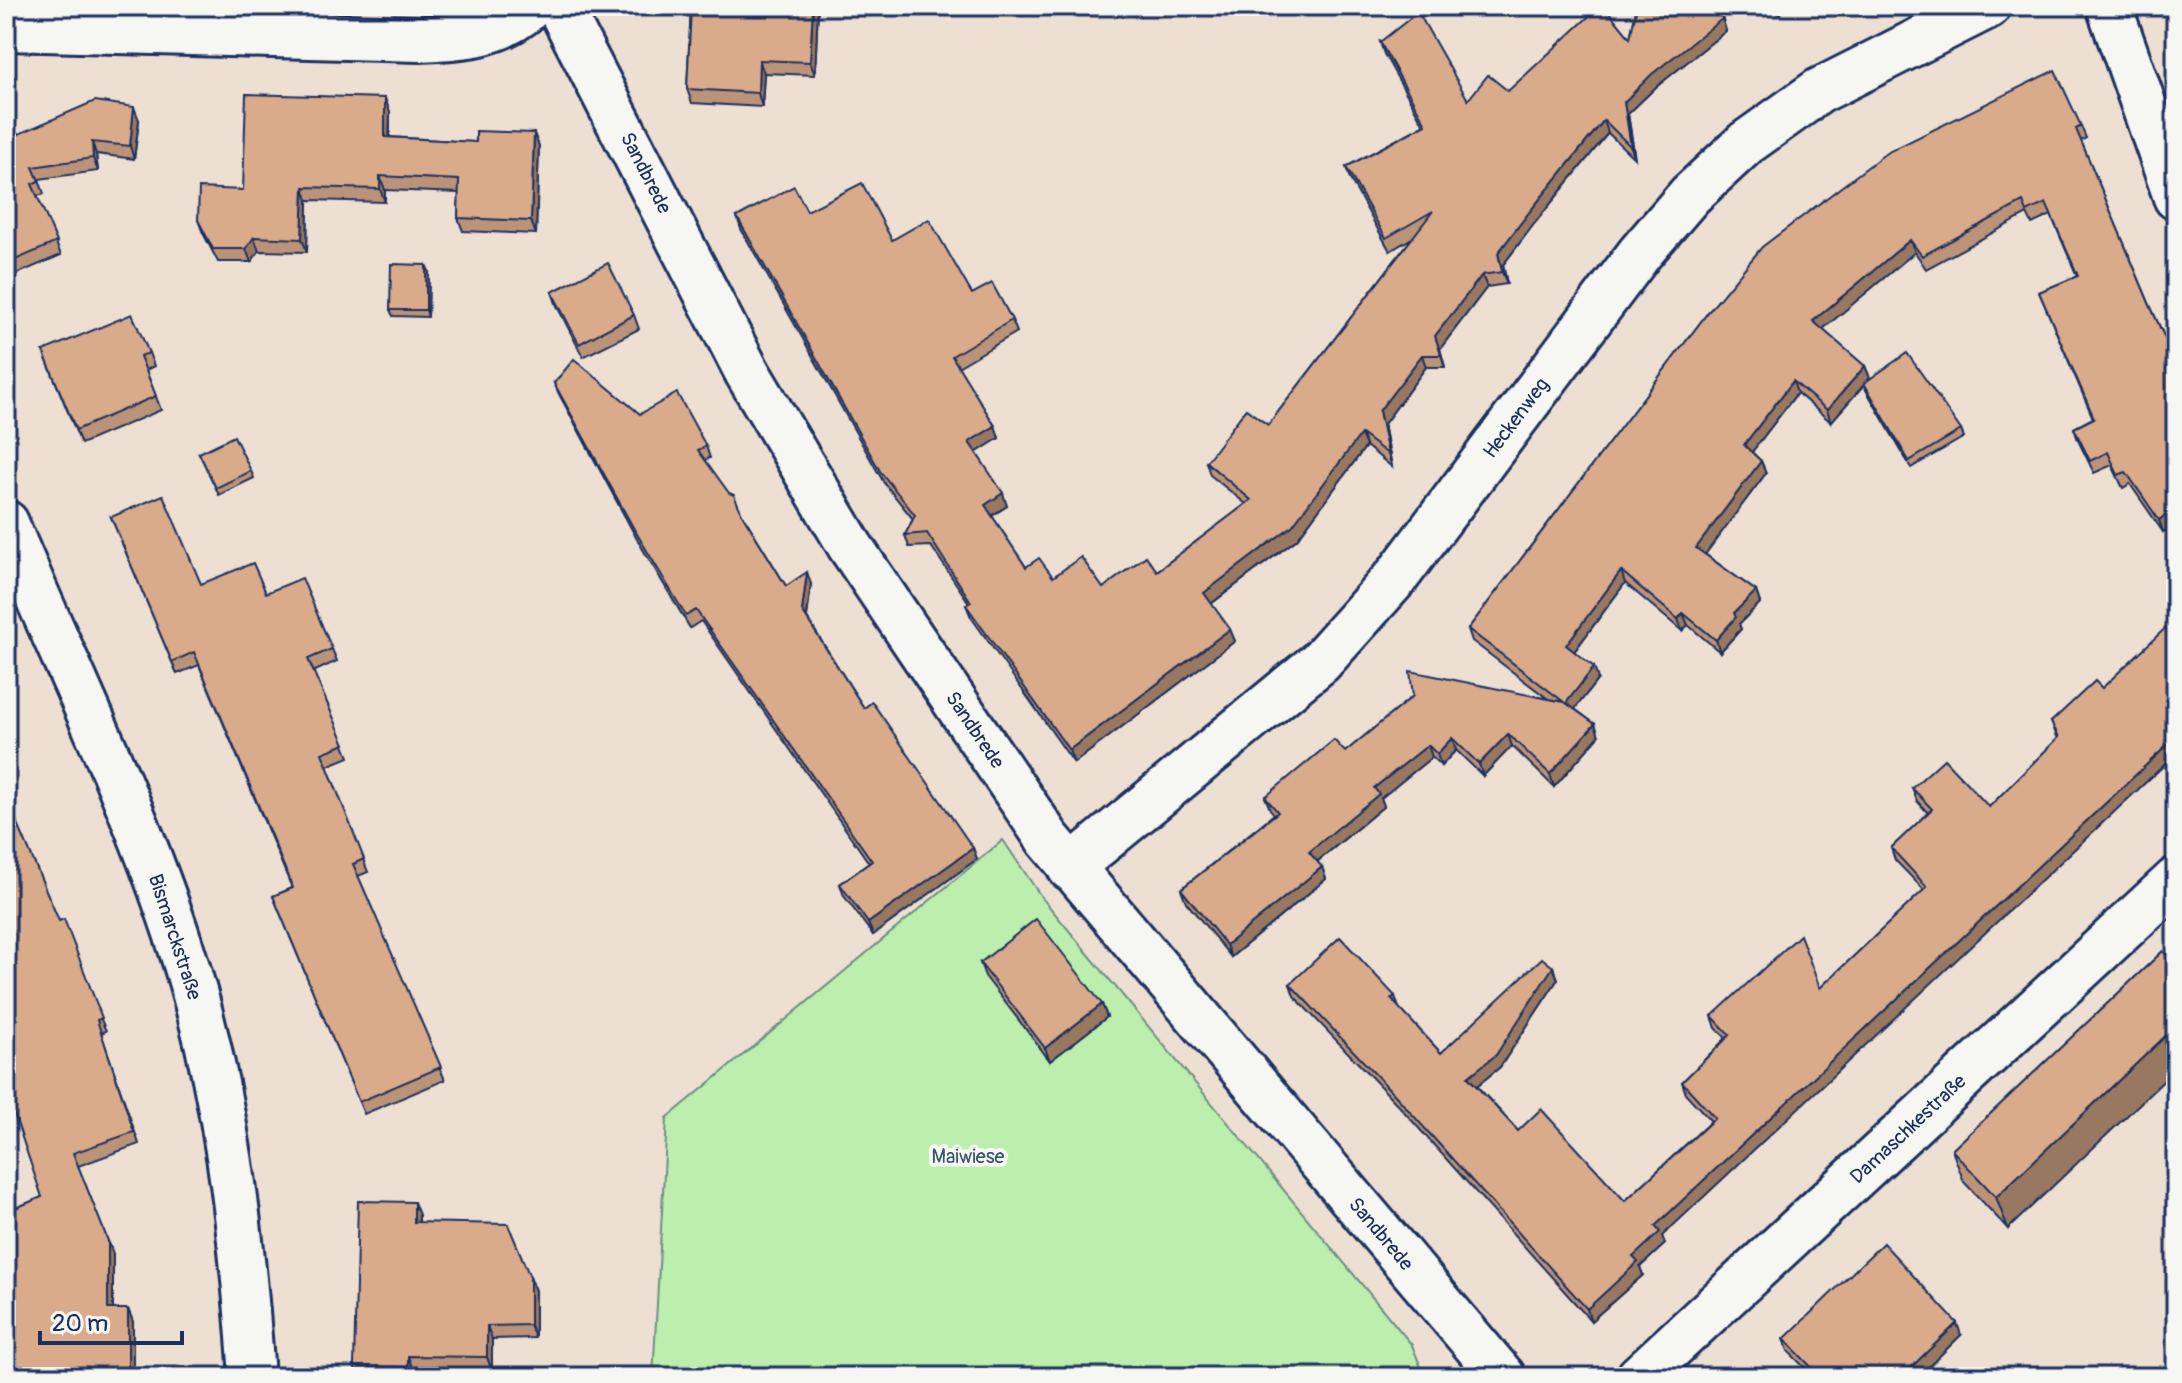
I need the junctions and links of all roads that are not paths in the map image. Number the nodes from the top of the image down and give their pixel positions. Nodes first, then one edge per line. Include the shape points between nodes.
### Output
1 (480, 6) edge
2 (531, 6) edge
3 (559, 6) edge
4 (1988, 6) edge
5 (2109, 6) edge
6 (421, 23) edge
7 (6, 28) edge
8 (2176, 197) edge
9 (6, 523) edge
10 (1070, 868) junction
11 (2176, 880) edge
12 (252, 1377) edge
13 (1503, 1377) edge
14 (1639, 1377) edge

1 - 6 street
2 - 6 street via 516,20 475,36
3 - 10 street, Sandbrede via 763,399 850,546
4 - 10 street, Heckenweg via 1819,91 1723,164 1640,253 1397,576 1320,662
5 - 8 street
6 - 7 street
9 - 12 street, Bismarckstraße via 108,753 182,950 236,1188
10 - 13 street, Sandbrede
11 - 14 street, Damaschkestraße

